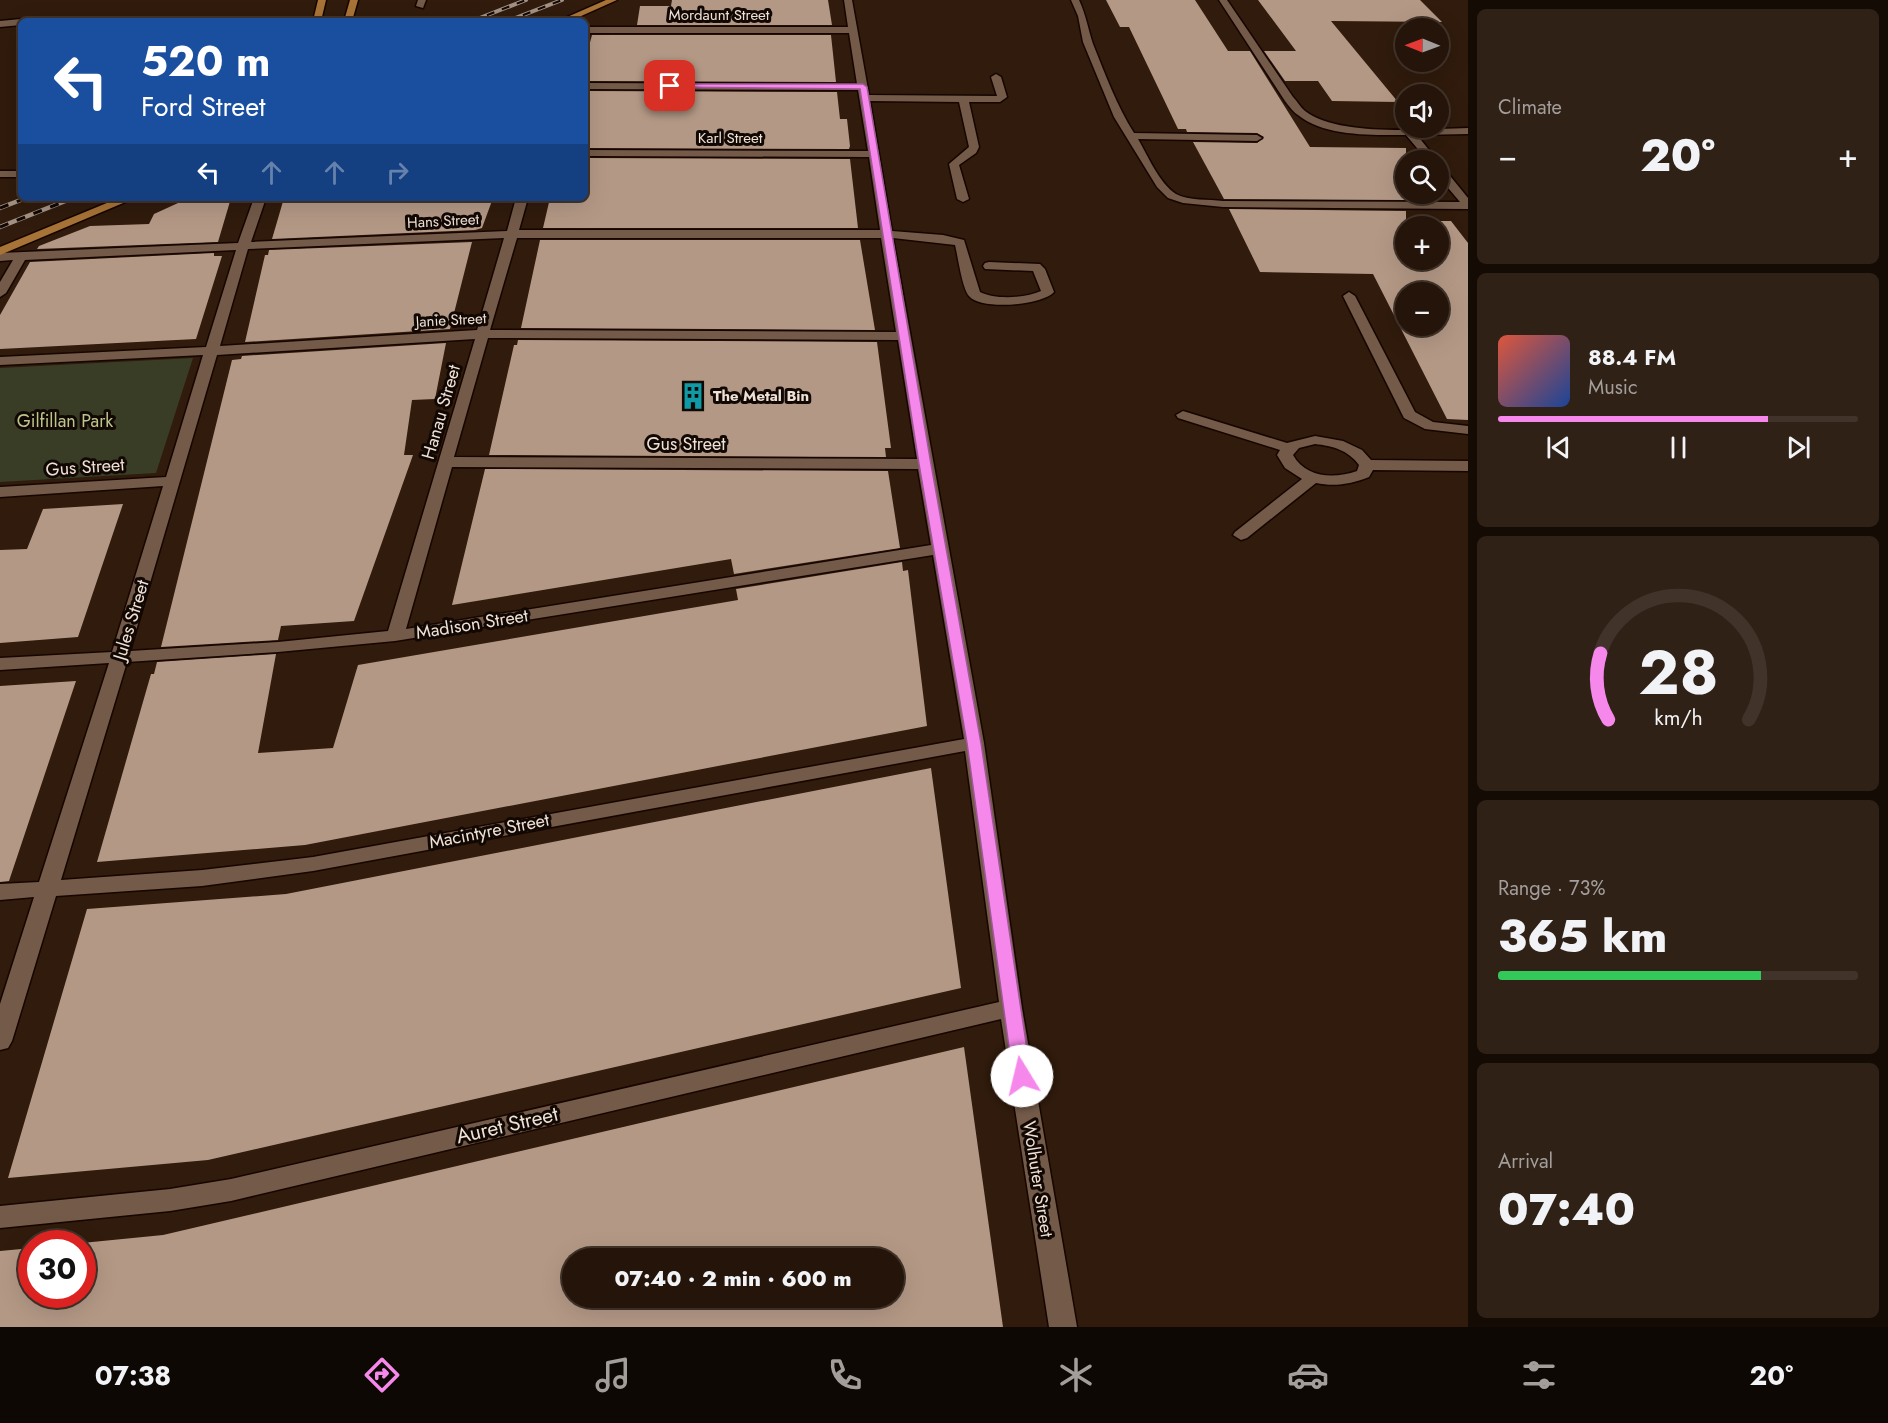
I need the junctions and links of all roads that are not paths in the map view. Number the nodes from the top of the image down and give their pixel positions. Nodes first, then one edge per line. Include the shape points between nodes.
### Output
1 (322, 0) edge
2 (354, 0) edge
3 (613, 0) edge
4 (848, 0) edge
5 (1075, 0) edge
6 (1223, 0) edge
7 (580, 17) edge
8 (318, 18) edge
9 (349, 18) edge
10 (18, 22) edge
11 (0, 24) edge
12 (588, 30) edge
13 (854, 30) junction
14 (996, 77) dead end
15 (588, 86) edge
16 (864, 92) junction
17 (963, 99) junction
18 (1395, 131) edge
19 (1449, 131) edge
20 (1468, 131) edge
21 (1131, 136) junction
22 (1257, 138) dead end
23 (1414, 138) edge
24 (1424, 150) edge
25 (588, 153) edge
26 (874, 153) junction
27 (0, 174) edge
28 (18, 174) edge
29 (1449, 182) edge
30 (963, 199) dead end
31 (122, 201) edge
32 (259, 201) edge
33 (521, 201) edge
34 (1468, 205) edge
35 (513, 234) junction
36 (889, 234) junction
37 (243, 247) junction
38 (0, 250) edge
39 (21, 256) junction
40 (0, 257) edge
41 (989, 266) dead end
42 (0, 293) edge
43 (1349, 296) dead end
44 (484, 334) junction
45 (904, 336) junction
46 (212, 351) junction
47 (0, 361) edge
48 (1183, 415) dead end
49 (1463, 430) edge
50 (1468, 443) edge
51 (1288, 447) junction
52 (447, 462) junction
53 (925, 464) junction
54 (1367, 465) junction
55 (1468, 466) edge
56 (1313, 478) junction
57 (173, 481) junction
58 (0, 492) edge
59 (1241, 536) dead end
60 (940, 549) junction
61 (395, 636) junction
62 (120, 655) junction
63 (0, 664) edge
64 (974, 743) junction
65 (48, 888) junction
66 (0, 892) edge
67 (1011, 1008) junction
68 (0, 1041) edge
69 (0, 1217) edge
70 (1063, 1327) edge

1 - 8 main road
2 - 9 main road
3 - 7 main road
4 - 13 street, Wolhuter Street
5 - 21 street via 1100,71
6 - 18 street via 1302,113 1350,129
10 - 11 street
12 - 13 street, Mordaunt Street
13 - 16 street, Wolhuter Street
14 - 17 street via 1000,99
15 - 16 street
16 - 17 street
16 - 26 street, Wolhuter Street
17 - 30 street via 974,147 954,164
19 - 20 street
21 - 22 street
21 - 34 street via 1161,185 1172,196 1187,201
23 - 24 street
25 - 26 street, Karl Street
26 - 36 street, Wolhuter Street
27 - 28 street
29 - 34 street
31 - 38 main road
32 - 37 street, Jules Street
33 - 35 street, Hanau Street
35 - 36 street, Hans Street
35 - 37 street, Hans Street
35 - 44 street, Hanau Street
36 - 41 street, Hans Street via 960,243 974,294 982,298 1000,301 1048,292 1035,267
36 - 45 street, Wolhuter Street
37 - 39 street, Hans Street
37 - 46 street, Jules Street
39 - 40 street, Hans Street
39 - 42 street
43 - 49 street via 1409,415 1430,426
44 - 45 street, Janie Street
44 - 46 street, Janie Street
44 - 52 street, Hanau Street
45 - 53 street, Wolhuter Street
46 - 47 street, Janie Street
46 - 57 street, Jules Street
48 - 51 street
49 - 50 street
51 - 54 street via 1315,440 1332,442 1349,447
51 - 56 street via 1288,464
52 - 53 street, Gus Street
52 - 61 street, Hanau Street
53 - 60 street, Wolhuter Street
54 - 55 street
54 - 56 street via 1364,474 1352,480
56 - 59 street
57 - 58 street, Gus Street
57 - 62 street, Jules Street
60 - 61 street, Madison Street
60 - 64 street, Wolhuter Street
61 - 62 street, Madison Street
62 - 63 street, Madison Street
62 - 65 street, Jules Street
64 - 65 street, Macintyre Street via 313,864 202,878
64 - 67 street, Wolhuter Street
65 - 66 street, Macintyre Street
65 - 68 street, Jules Street
67 - 69 street, Auret Street via 231,1190
67 - 70 street, Wolhuter Street

